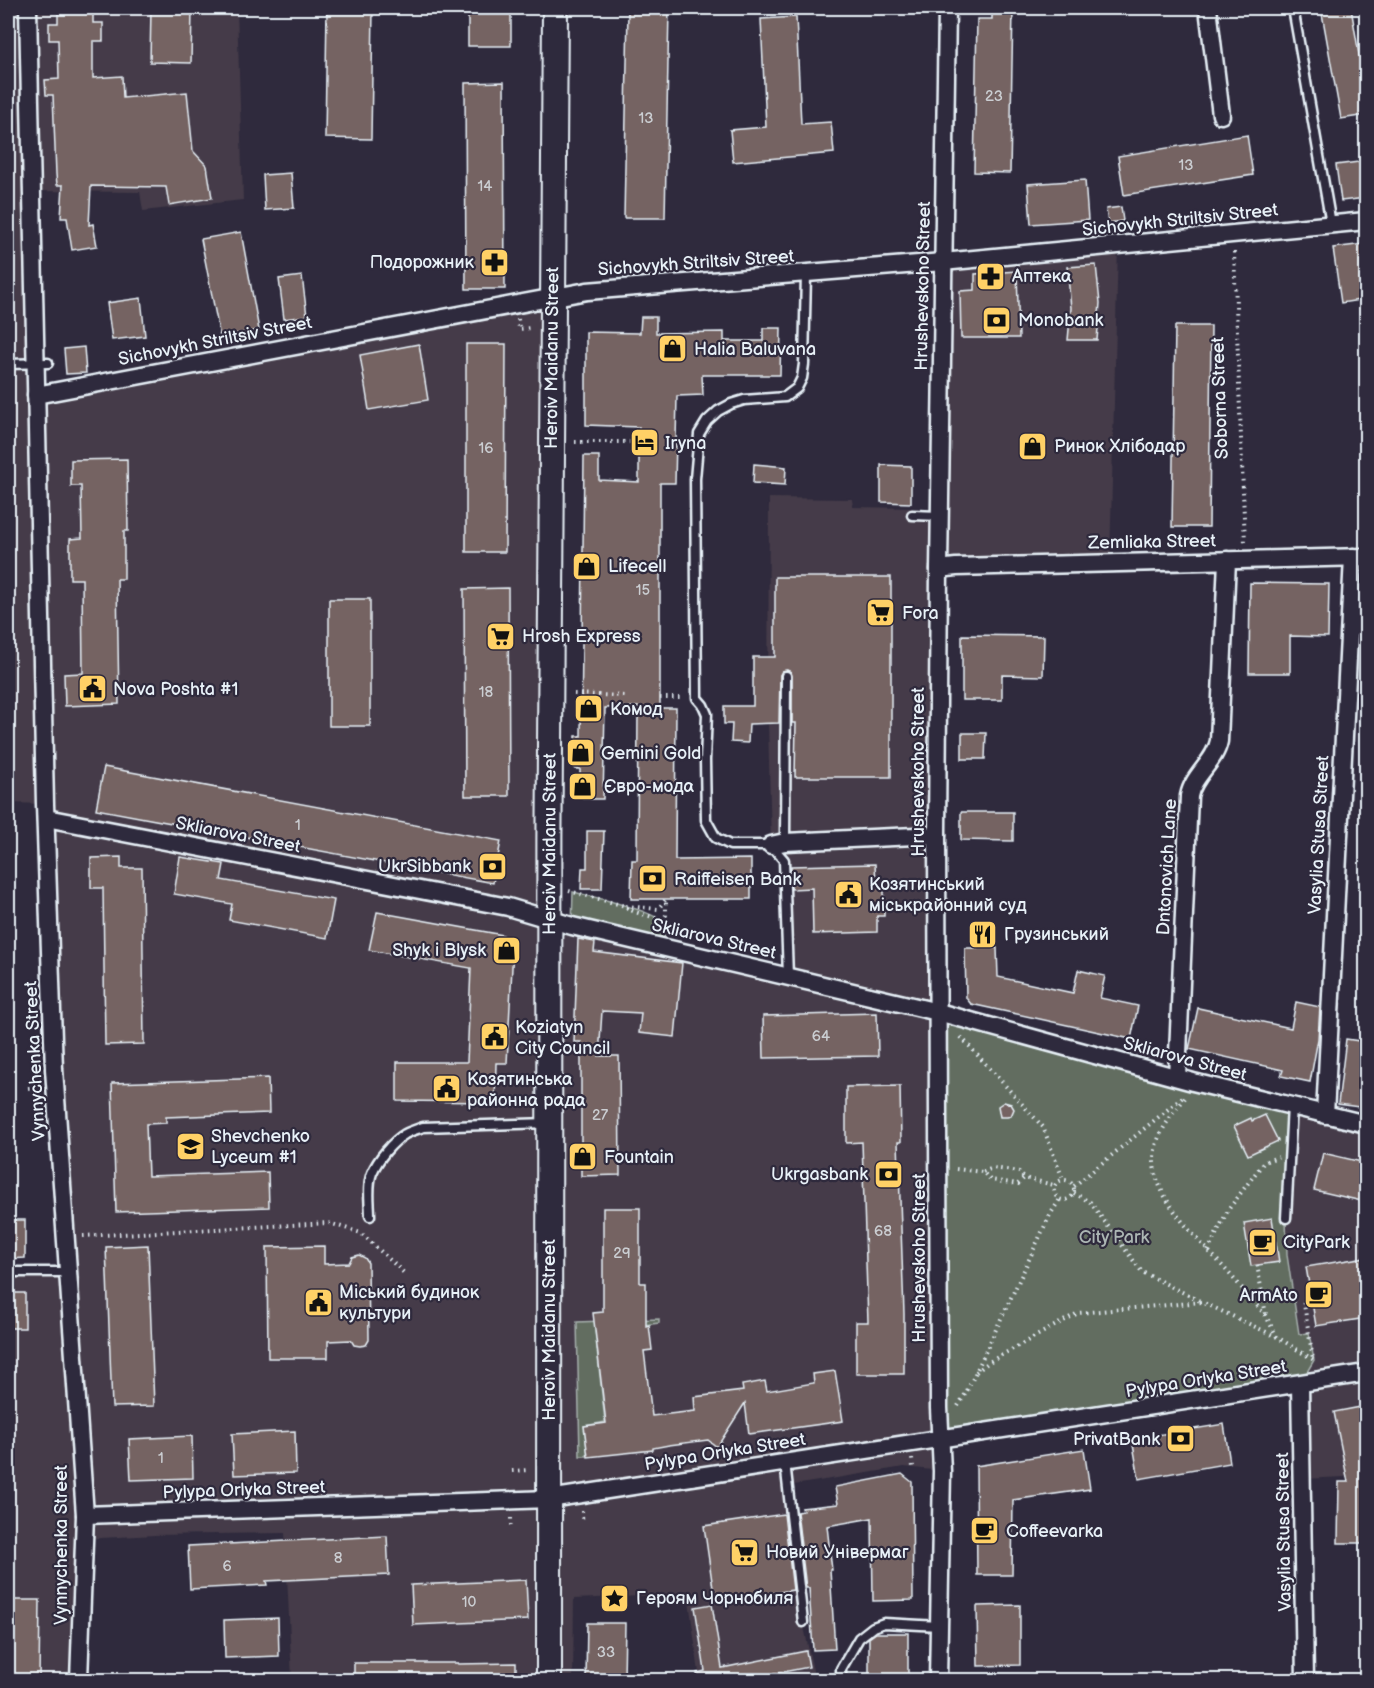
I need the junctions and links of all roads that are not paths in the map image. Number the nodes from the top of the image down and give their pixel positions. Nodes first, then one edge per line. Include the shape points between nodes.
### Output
1 (28, 8) edge
2 (555, 8) edge
3 (947, 8) edge
4 (1208, 8) edge
5 (1293, 8) edge
6 (1221, 115) dead end
7 (1366, 221) edge
8 (1331, 224) junction
9 (943, 262) junction
10 (806, 274) junction
11 (551, 298) junction
12 (41, 363) junction
13 (8, 364) edge
14 (36, 395) junction
15 (912, 516) dead end
16 (939, 516) junction
17 (1360, 557) edge
18 (1227, 560) junction
19 (939, 569) junction
20 (786, 676) dead end
21 (46, 818) junction
22 (937, 835) junction
23 (778, 843) junction
24 (548, 920) junction
25 (788, 977) junction
26 (938, 1012) junction
27 (1177, 1077) junction
28 (1292, 1106) junction
29 (1325, 1115) junction
30 (549, 1123) junction
31 (1366, 1124) edge
32 (370, 1216) dead end
33 (1286, 1218) dead end
34 (8, 1272) edge
35 (66, 1272) junction
36 (1366, 1372) edge
37 (1300, 1384) junction
38 (940, 1439) junction
39 (785, 1462) junction
40 (549, 1499) junction
41 (84, 1515) junction
42 (803, 1622) dead end
43 (939, 1626) junction
44 (79, 1680) edge
45 (549, 1680) edge
46 (841, 1680) edge
47 (938, 1680) edge
48 (1305, 1680) edge

1 - 12 street, Vynnychenka Street
2 - 11 street, Heroiv Maidanu Street
3 - 9 street, Hrushevskoho Street
4 - 6 street
5 - 8 lane
7 - 8 street, Sichovykh Striltsiv Street
8 - 9 street, Sichovykh Striltsiv Street
9 - 10 street, Sichovykh Striltsiv Street
9 - 16 street, Hrushevskoho Street
10 - 11 street, Sichovykh Striltsiv Street via 587,291
10 - 23 lane via 804,364 797,388 785,397 731,404 707,421 699,434 695,479 697,699 707,714 706,820 716,838 730,845
11 - 14 street, Sichovykh Striltsiv Street
11 - 24 street, Heroiv Maidanu Street
12 - 13 lane
12 - 14 street, Vynnychenka Street
14 - 21 street, Vynnychenka Street
15 - 16 lane
16 - 19 street, Hrushevskoho Street
17 - 18 street, Zemliaka Street
17 - 29 street, Vasylia Stusa Street
18 - 19 street, Zemliaka Street
18 - 27 street, Dntonovich Lane via 1219,741 1189,796
19 - 22 street, Hrushevskoho Street
20 - 23 lane
21 - 24 street, Skliarova Street via 508,907
21 - 35 street, Vynnychenka Street via 54,1069
22 - 23 street
22 - 26 street, Hrushevskoho Street
23 - 25 lane via 784,860
24 - 25 street, Skliarova Street
24 - 30 street, Heroiv Maidanu Street
25 - 26 street, Skliarova Street
26 - 27 street, Skliarova Street
26 - 38 street, Hrushevskoho Street
27 - 28 street, Skliarova Street
28 - 29 street, Skliarova Street
28 - 33 lane
29 - 31 street, Skliarova Street
30 - 32 lane via 423,1127 406,1134 392,1145 371,1174
30 - 40 street, Heroiv Maidanu Street
34 - 35 lane
35 - 41 street, Vynnychenka Street
36 - 37 street, Pylypa Orlyka Street
37 - 38 street, Pylypa Orlyka Street
37 - 48 street, Vasylia Stusa Street
38 - 39 street, Pylypa Orlyka Street
38 - 43 street, Hrushevskoho Street
39 - 40 street, Pylypa Orlyka Street
39 - 42 lane
40 - 41 street, Pylypa Orlyka Street
40 - 45 street, Heroiv Maidanu Street
41 - 44 street, Vynnychenka Street
43 - 46 lane via 873,1626 864,1633 841,1669
43 - 47 street, Hrushevskoho Street

